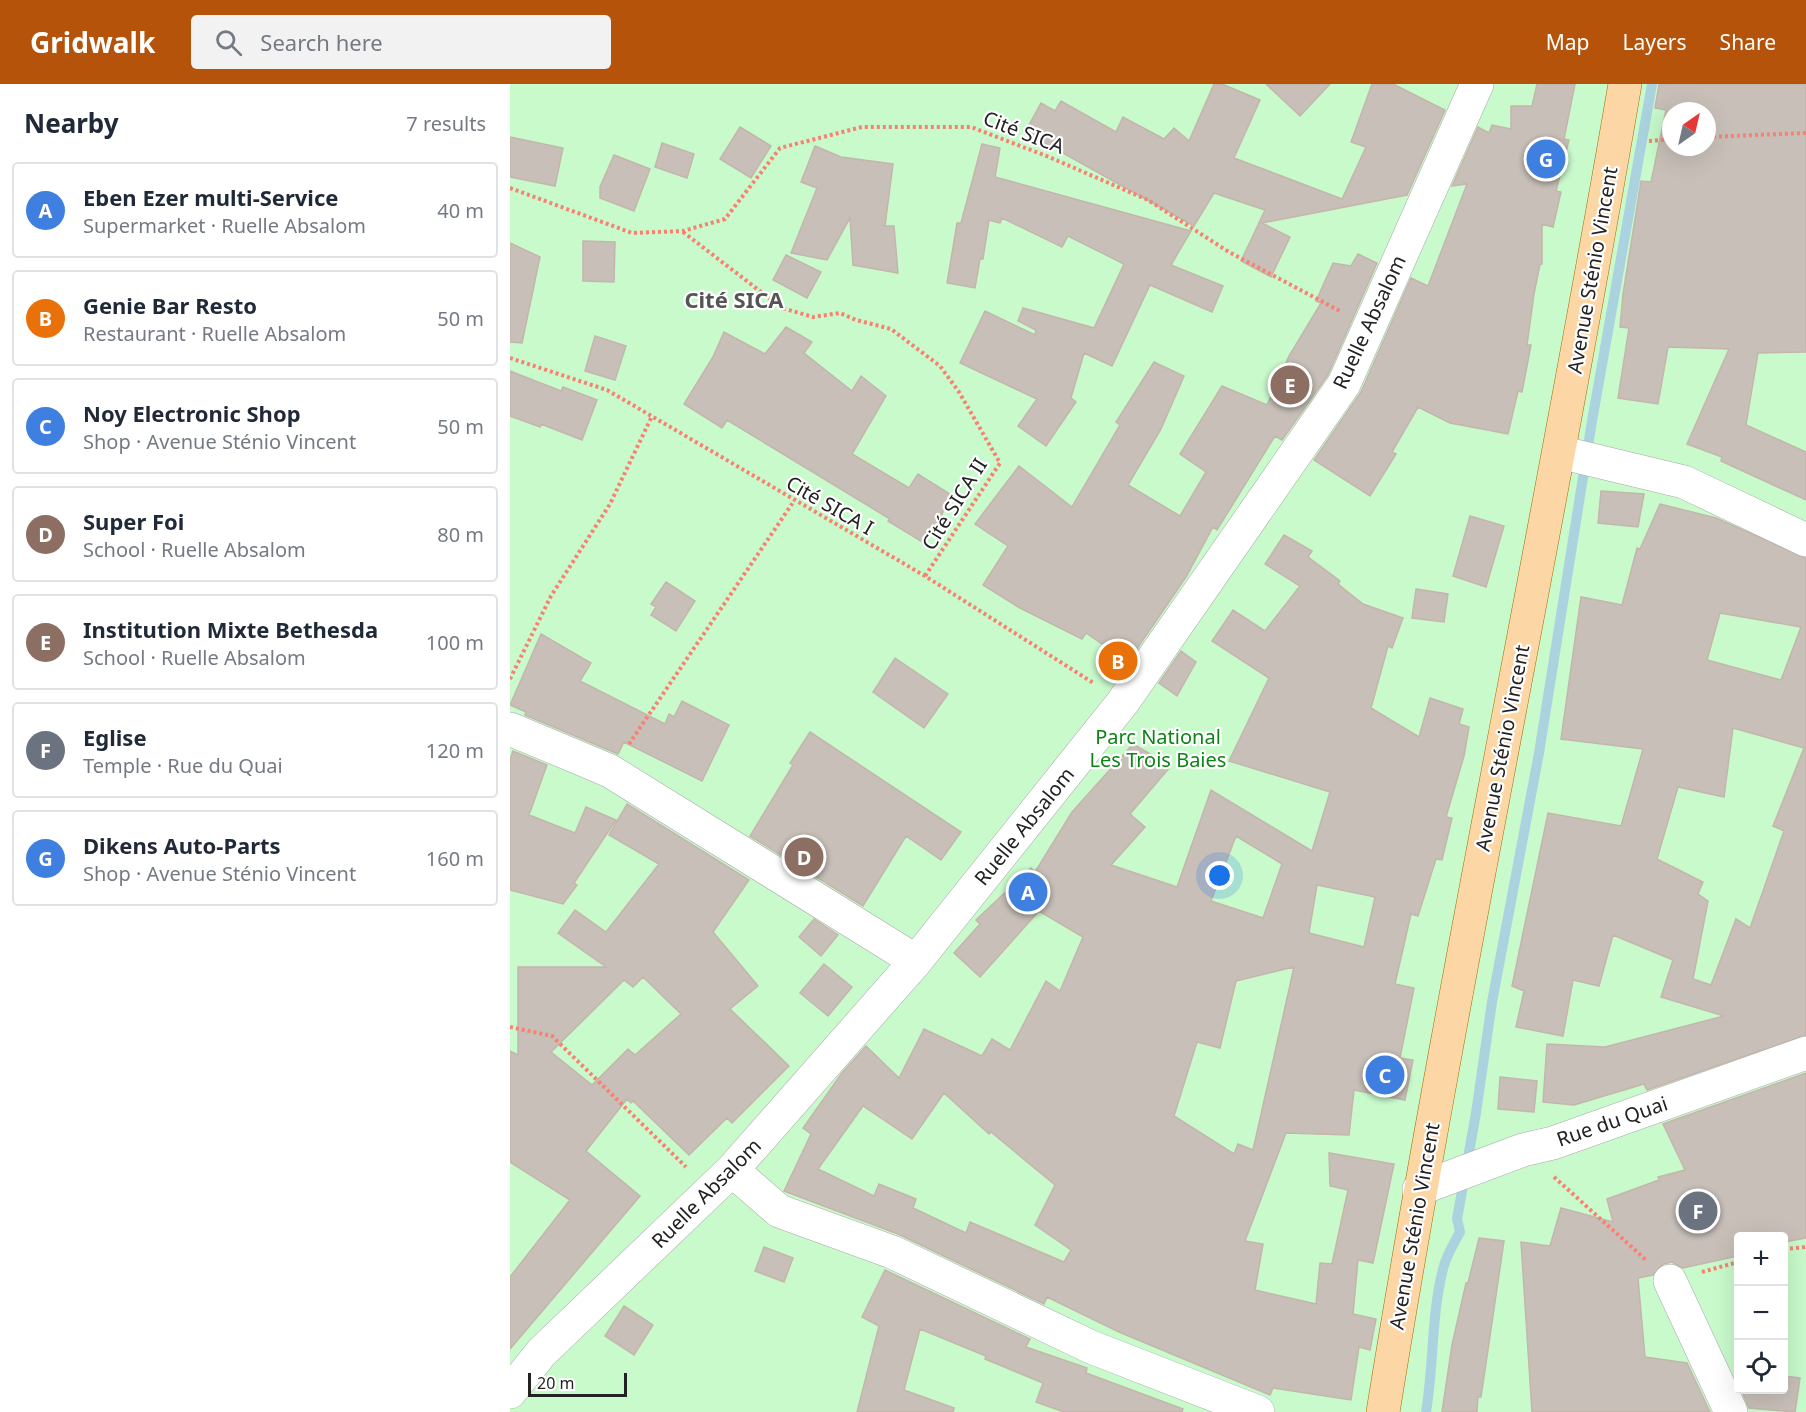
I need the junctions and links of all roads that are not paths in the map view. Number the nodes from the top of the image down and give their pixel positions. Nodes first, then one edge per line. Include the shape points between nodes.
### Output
1 (1477, 84) edge
2 (1625, 84) edge
3 (1559, 452) junction
4 (1806, 540) edge
5 (510, 729) edge
6 (916, 961) junction
7 (1806, 1053) edge
8 (721, 1180) junction
9 (1419, 1189) junction
10 (1670, 1281) road end
11 (510, 1392) edge
12 (1258, 1412) edge
13 (1383, 1412) edge
14 (1731, 1412) edge

1 - 6 street, Ruelle Absalom via 1344,384 1123,702
2 - 3 main road, Avenue Sténio Vincent
3 - 4 street via 1684,482
3 - 9 main road, Avenue Sténio Vincent
5 - 6 street via 610,771
6 - 8 street, Ruelle Absalom
7 - 9 street, Rue du Quai
8 - 11 street, Ruelle Absalom via 541,1353
8 - 12 street via 779,1211 892,1252 1091,1347
9 - 13 main road, Avenue Sténio Vincent
10 - 14 street

